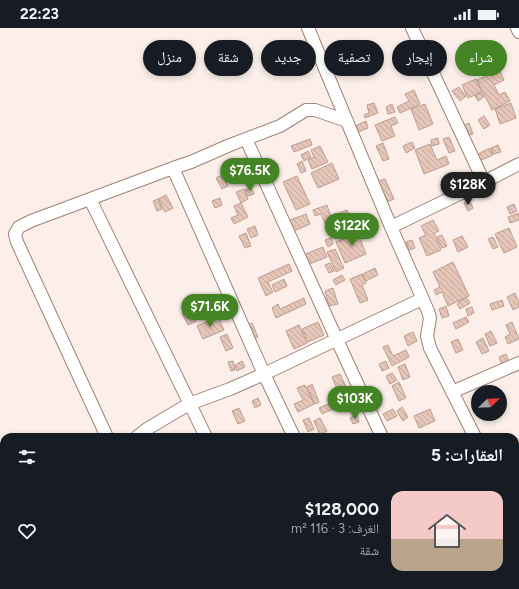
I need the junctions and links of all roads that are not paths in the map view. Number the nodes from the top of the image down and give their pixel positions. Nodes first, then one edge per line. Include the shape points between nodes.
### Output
1 (308, 28) edge
2 (412, 28) edge
3 (517, 28) edge
4 (519, 32) edge
5 (347, 121) junction
6 (246, 139) junction
7 (519, 164) edge
8 (173, 168) junction
9 (484, 182) junction
10 (90, 199) junction
11 (391, 227) junction
12 (422, 299) junction
13 (337, 340) junction
14 (519, 363) edge
15 (264, 374) junction
16 (452, 392) junction
17 (190, 404) junction
18 (105, 433) edge
19 (141, 433) edge
20 (204, 433) edge
21 (292, 433) edge
22 (380, 433) edge
23 (473, 433) edge

1 - 5 street
2 - 9 street
3 - 4 street
5 - 6 street via 315,110 306,110 280,126
5 - 11 street
6 - 8 street
6 - 13 street
7 - 9 street
8 - 10 street
8 - 15 street
9 - 11 street
10 - 17 street
10 - 18 street via 30,221 20,227 15,234
11 - 12 street
12 - 13 street
12 - 16 street via 430,318 427,336 430,348
13 - 15 street
13 - 22 street
14 - 16 street
15 - 17 street
15 - 21 street
16 - 23 street
17 - 19 street
17 - 20 street

